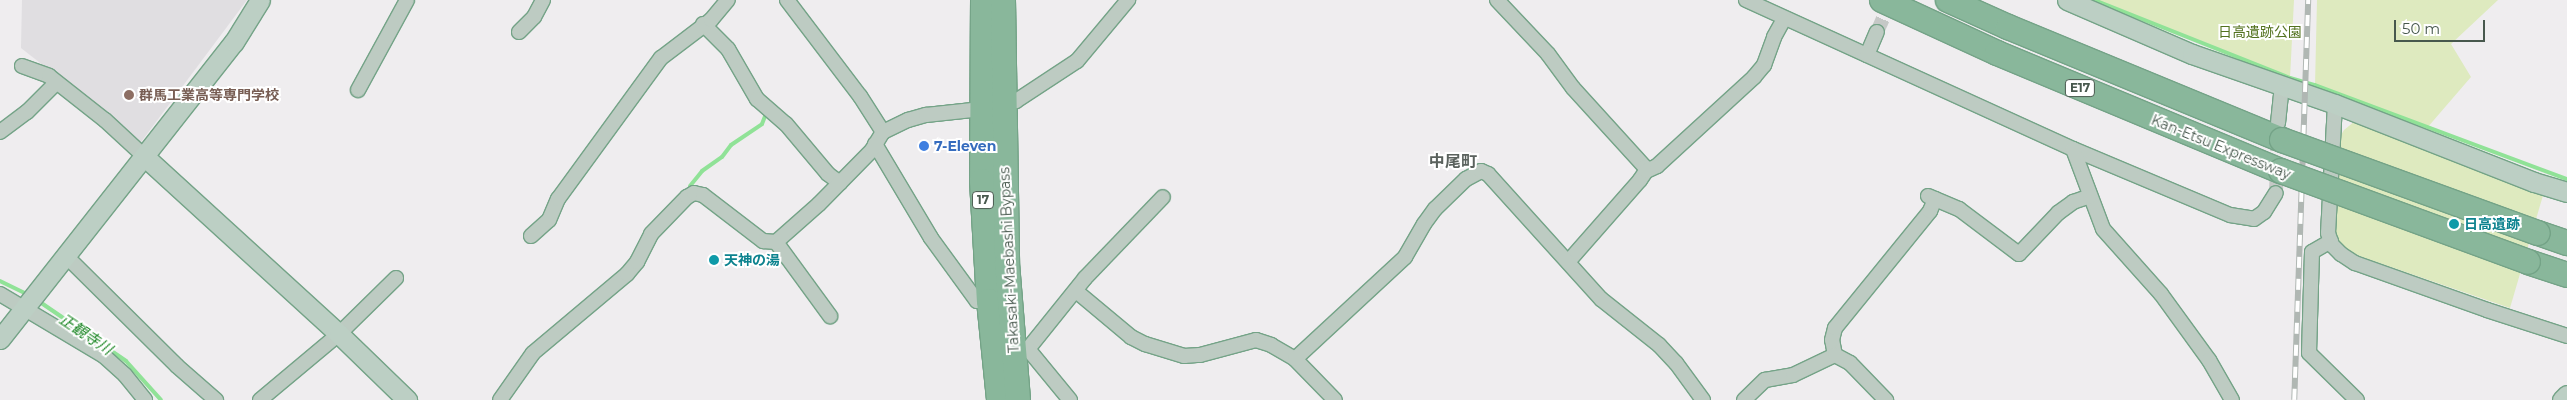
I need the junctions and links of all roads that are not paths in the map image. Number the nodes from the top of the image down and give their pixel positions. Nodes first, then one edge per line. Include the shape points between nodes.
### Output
1 (260, 0) edge
2 (407, 0) edge
3 (543, 0) edge
4 (728, 0) edge
5 (787, 0) edge
6 (984, 0) edge
7 (1004, 0) edge
8 (1128, 0) edge
9 (1497, 0) edge
10 (1746, 0) edge
11 (1882, 0) edge
12 (1948, 0) edge
13 (2067, 0) edge
14 (1784, 19) junction
15 (703, 24) junction
16 (519, 32) dead end
17 (1877, 32) tunnel mouth
18 (1867, 55) junction
19 (22, 66) dead end
20 (56, 83) junction
21 (2282, 85) junction
22 (358, 90) dead end
23 (2335, 104) junction
24 (993, 107) junction
25 (0, 132) edge
26 (883, 132) junction
27 (2280, 132) junction
28 (875, 144) junction
29 (2073, 149) junction
30 (145, 156) junction
31 (1646, 171) junction
32 (2278, 182) junction
33 (840, 183) junction
34 (2567, 192) edge
35 (2090, 196) junction
36 (1163, 197) dead end
37 (531, 236) dead end
38 (2331, 241) junction
39 (776, 242) junction
40 (2567, 243) edge
41 (66, 256) junction
42 (1568, 262) junction
43 (2567, 275) edge
44 (396, 278) dead end
45 (1076, 291) junction
46 (0, 294) edge
47 (989, 300) junction
48 (23, 309) junction
49 (830, 316) dead end
50 (339, 334) junction
51 (2567, 336) edge
52 (0, 339) edge
53 (1020, 348) junction
54 (1835, 355) junction
55 (1294, 359) junction
56 (2567, 395) edge
57 (145, 400) edge
58 (216, 400) edge
59 (260, 400) edge
60 (407, 400) edge
61 (500, 400) edge
62 (998, 400) edge
63 (1018, 400) edge
64 (1070, 400) edge
65 (1335, 400) edge
66 (1703, 400) edge
67 (1744, 400) edge
68 (1886, 400) edge
69 (2232, 400) edge
70 (2357, 400) edge
71 (2562, 400) edge

1 - 30 street via 234,42
2 - 22 street
3 - 16 street via 534,17
4 - 15 street via 712,20
5 - 26 street via 860,96
6 - 24 highway, Takasaki-Maebashi Bypass / 17
7 - 24 highway, Takasaki-Maebashi Bypass / 17
8 - 24 street via 1077,61 1037,88
9 - 31 street via 1548,54 1573,88 1619,136
10 - 14 street
11 - 32 highway, Kan-Etsu Expressway / E17
12 - 27 highway, E17 via 2008,27
13 - 21 street via 2192,54
14 - 18 street
14 - 31 street via 1764,65 1754,77 1657,166
15 - 33 street via 728,49 758,99 786,124 828,174
15 - 37 street via 661,58 558,199 548,220
17 - 18 street
18 - 29 street
19 - 20 street via 49,76
20 - 25 street via 28,112
20 - 30 street
21 - 23 street
21 - 27 street
23 - 34 street
23 - 38 street via 2328,232
24 - 26 street via 926,115
24 - 47 highway, Takasaki-Maebashi Bypass / 17 via 982,181
24 - 53 highway, Takasaki-Maebashi Bypass / 17 via 1006,263
26 - 28 street
27 - 40 highway, E17, bridge
28 - 33 street
28 - 47 street via 936,246 977,301
29 - 32 street via 2247,220 2264,212
29 - 35 street
30 - 41 street
30 - 50 street
31 - 42 street
32 - 43 highway, Kan-Etsu Expressway / E17, bridge
33 - 39 street
35 - 54 street via 2073,202 2058,213 2018,254 1959,209 1931,198 1930,211 1835,328 1832,340
35 - 69 street via 2103,229 2161,294 2209,360
36 - 45 street
38 - 51 street via 2341,254 2355,263
38 - 70 street via 2312,252 2309,353
39 - 49 street
39 - 61 street via 763,241 703,195 694,193 687,197 651,234 627,274 533,353
41 - 48 street
41 - 58 street
42 - 55 street via 1488,174 1476,172 1432,214 1406,257
42 - 66 street via 1600,299 1660,345
44 - 50 street
45 - 53 street
45 - 55 street via 1132,337 1176,354 1200,355 1256,340
46 - 48 street
47 - 62 highway, Takasaki-Maebashi Bypass / 17
48 - 52 street
48 - 57 street via 104,356
50 - 59 street
50 - 60 street
53 - 63 highway, Takasaki-Maebashi Bypass / 17
53 - 64 street
54 - 67 street via 1793,375 1765,380
54 - 68 street via 1850,363
55 - 65 street
56 - 71 street

